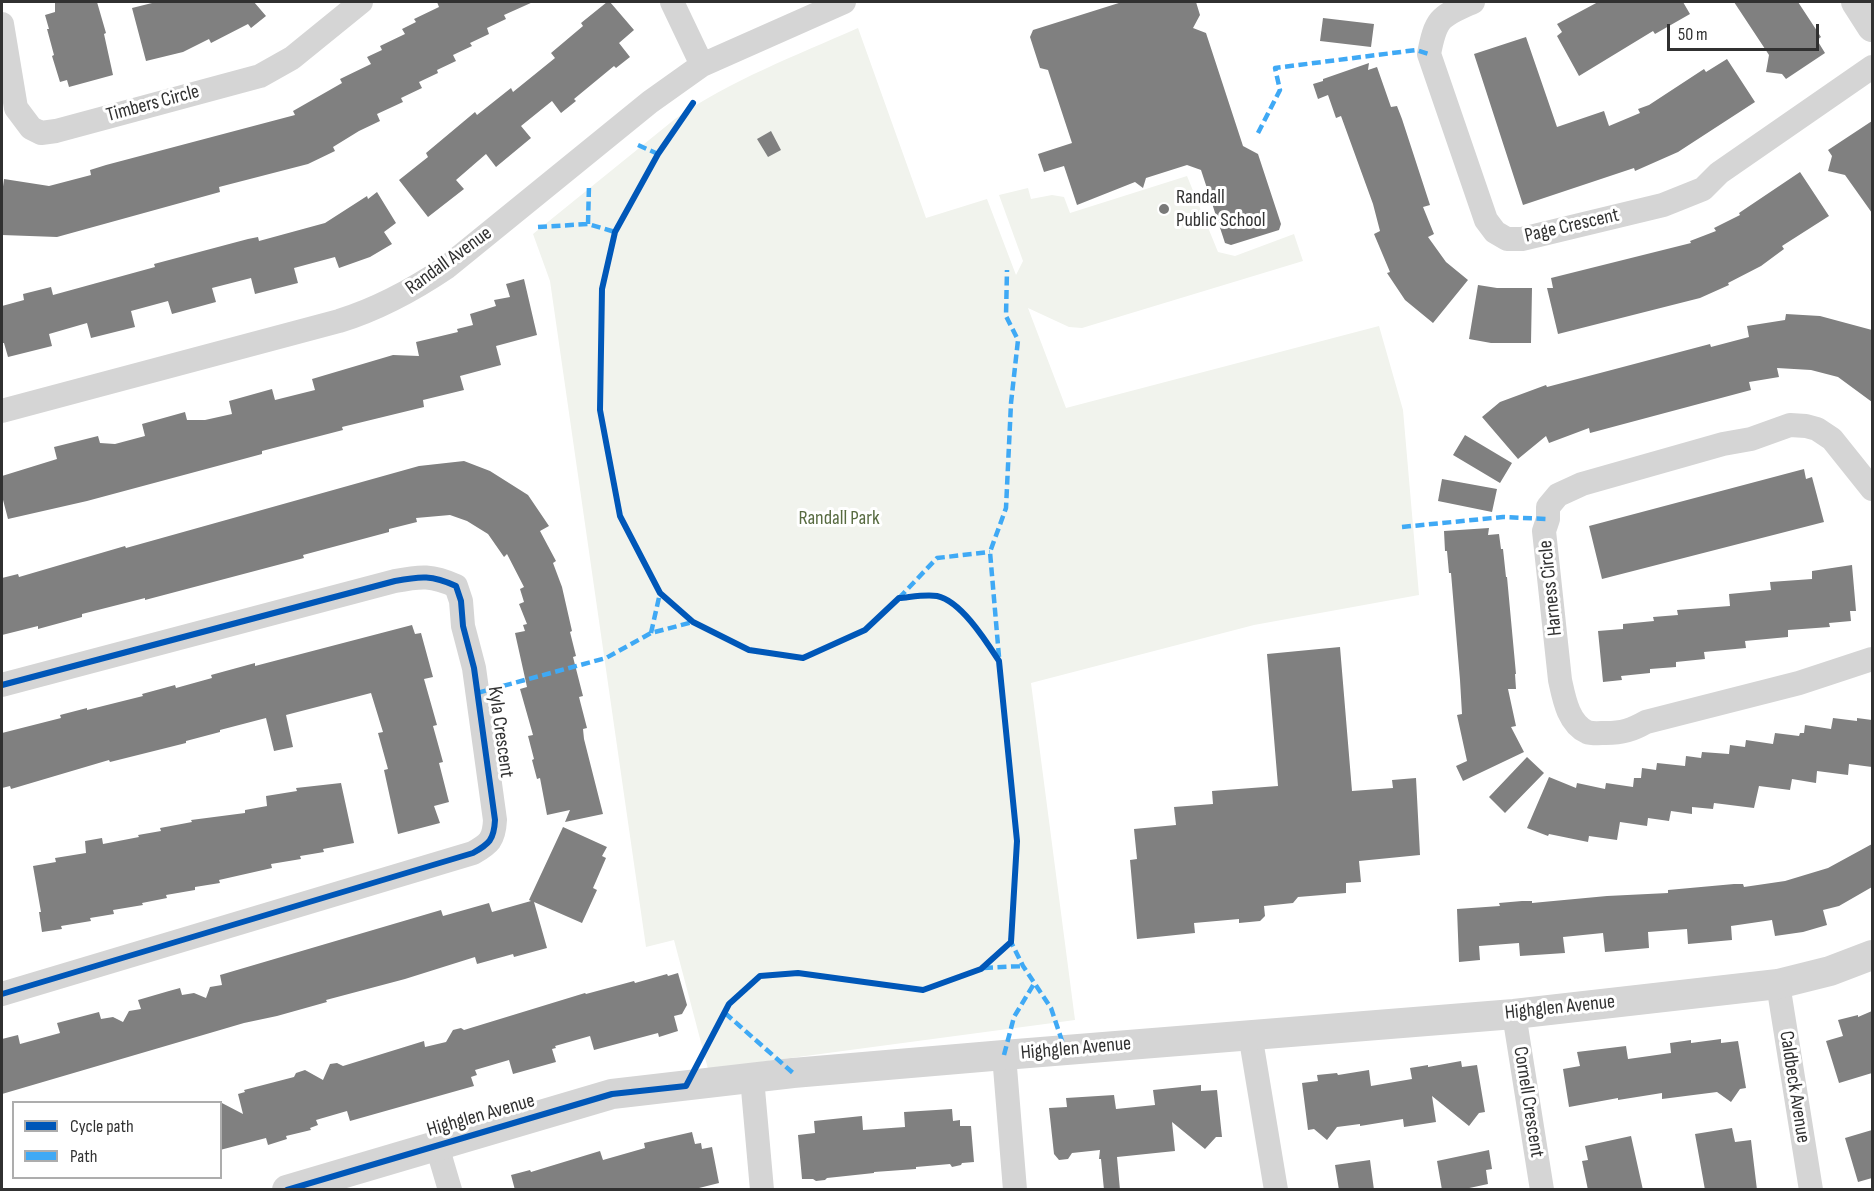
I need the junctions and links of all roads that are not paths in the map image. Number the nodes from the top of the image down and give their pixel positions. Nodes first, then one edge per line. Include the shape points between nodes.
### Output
1 (361, 2) edge
2 (672, 2) edge
3 (844, 2) edge
4 (1473, 2) edge
5 (1856, 2) edge
6 (2, 24) edge
7 (1872, 27) edge
8 (702, 65) junction
9 (1872, 67) edge
10 (2, 411) edge
11 (1872, 489) edge
12 (1872, 659) edge
13 (2, 685) edge
14 (1872, 955) edge
15 (1778, 984) junction
16 (2, 994) edge
17 (1514, 1014) junction
18 (1250, 1034) junction
19 (1004, 1055) junction
20 (752, 1078) junction
21 (437, 1146) junction
22 (287, 1190) edge
23 (450, 1190) edge
24 (762, 1190) edge
25 (1015, 1190) edge
26 (1276, 1190) edge
27 (1542, 1190) edge
28 (1811, 1190) edge

1 - 6 street, Timbers Circle via 292,58 260,76 41,133 31,128 16,108
2 - 8 street
3 - 8 street, Randall Avenue
4 - 9 street, Page Crescent via 1440,18 1429,54 1484,214 1495,232 1507,239 1522,239 1662,205 1703,189 1719,173
5 - 7 street
8 - 10 street, Randall Avenue via 650,102 447,267 395,299 339,321
11 - 12 street, Harness Circle via 1832,439 1817,429 1791,425 1582,484 1558,495 1548,507 1544,531 1565,704 1576,723 1588,732 1630,731 1646,722 1799,683
13 - 16 street, Kyla Crescent via 395,581 423,576 441,579 456,586 461,601 495,820 495,832 488,844 473,853
14 - 15 street, Highglen Avenue
15 - 17 street, Highglen Avenue
15 - 28 street, Caldbeck Avenue
17 - 18 street, Highglen Avenue
17 - 27 street, Cornell Crescent
18 - 19 street, Highglen Avenue
18 - 26 street
19 - 20 street, Highglen Avenue
19 - 25 street
20 - 21 street, Highglen Avenue via 612,1094
20 - 24 street
21 - 22 street, Highglen Avenue
21 - 23 street

